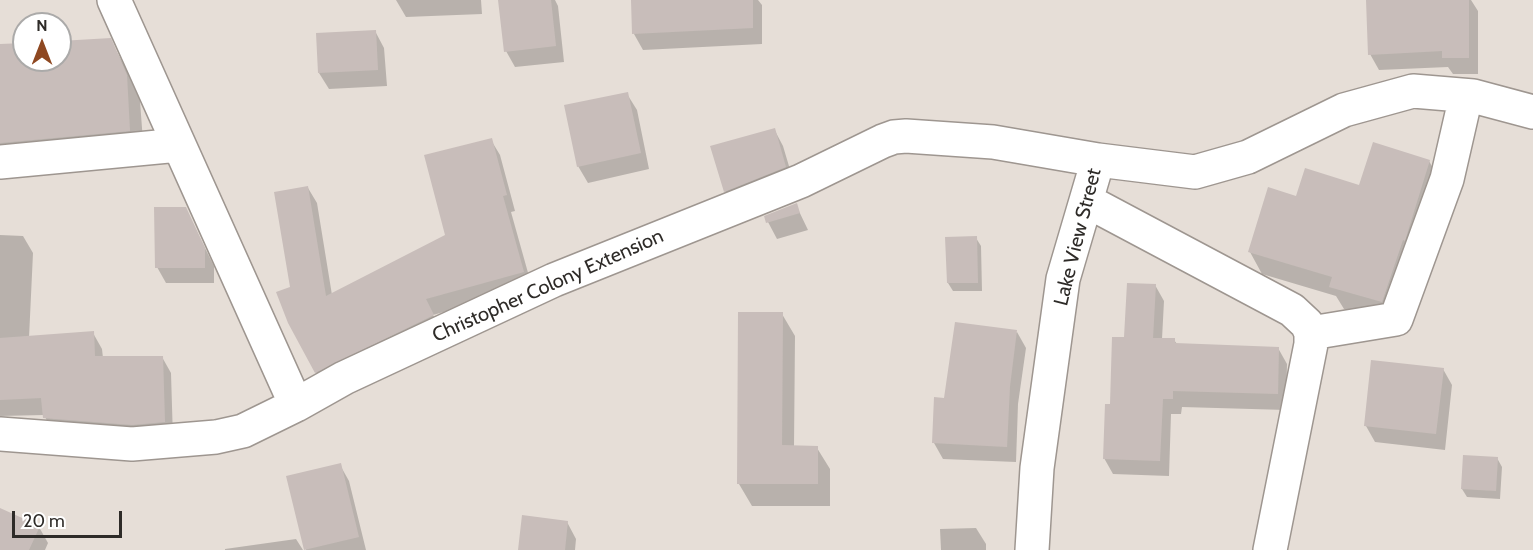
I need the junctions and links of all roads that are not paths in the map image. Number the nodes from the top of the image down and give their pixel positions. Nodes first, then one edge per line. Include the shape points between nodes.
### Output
1 (114, 0) edge
2 (1466, 96) junction
3 (1533, 112) edge
4 (178, 145) junction
5 (1098, 160) junction
6 (0, 162) edge
7 (1087, 201) junction
8 (1311, 333) junction
9 (296, 405) junction
10 (0, 434) edge
11 (1032, 550) edge
12 (1269, 550) edge

1 - 4 street
2 - 3 street, Lake View Street
2 - 5 street, Lake View Street via 1413,91 1344,110 1248,157 1195,172
2 - 8 street via 1447,179 1396,319
4 - 6 street
4 - 9 street
5 - 7 street, Lake View Street
5 - 9 street, Christopher Colony Extension via 993,142 894,137 801,181 554,280 344,378
7 - 8 street via 1292,310
7 - 11 street, Lake View Street via 1063,279 1037,468
8 - 12 street
9 - 10 street, Christopher Colony Extension via 243,431 208,438 132,444

